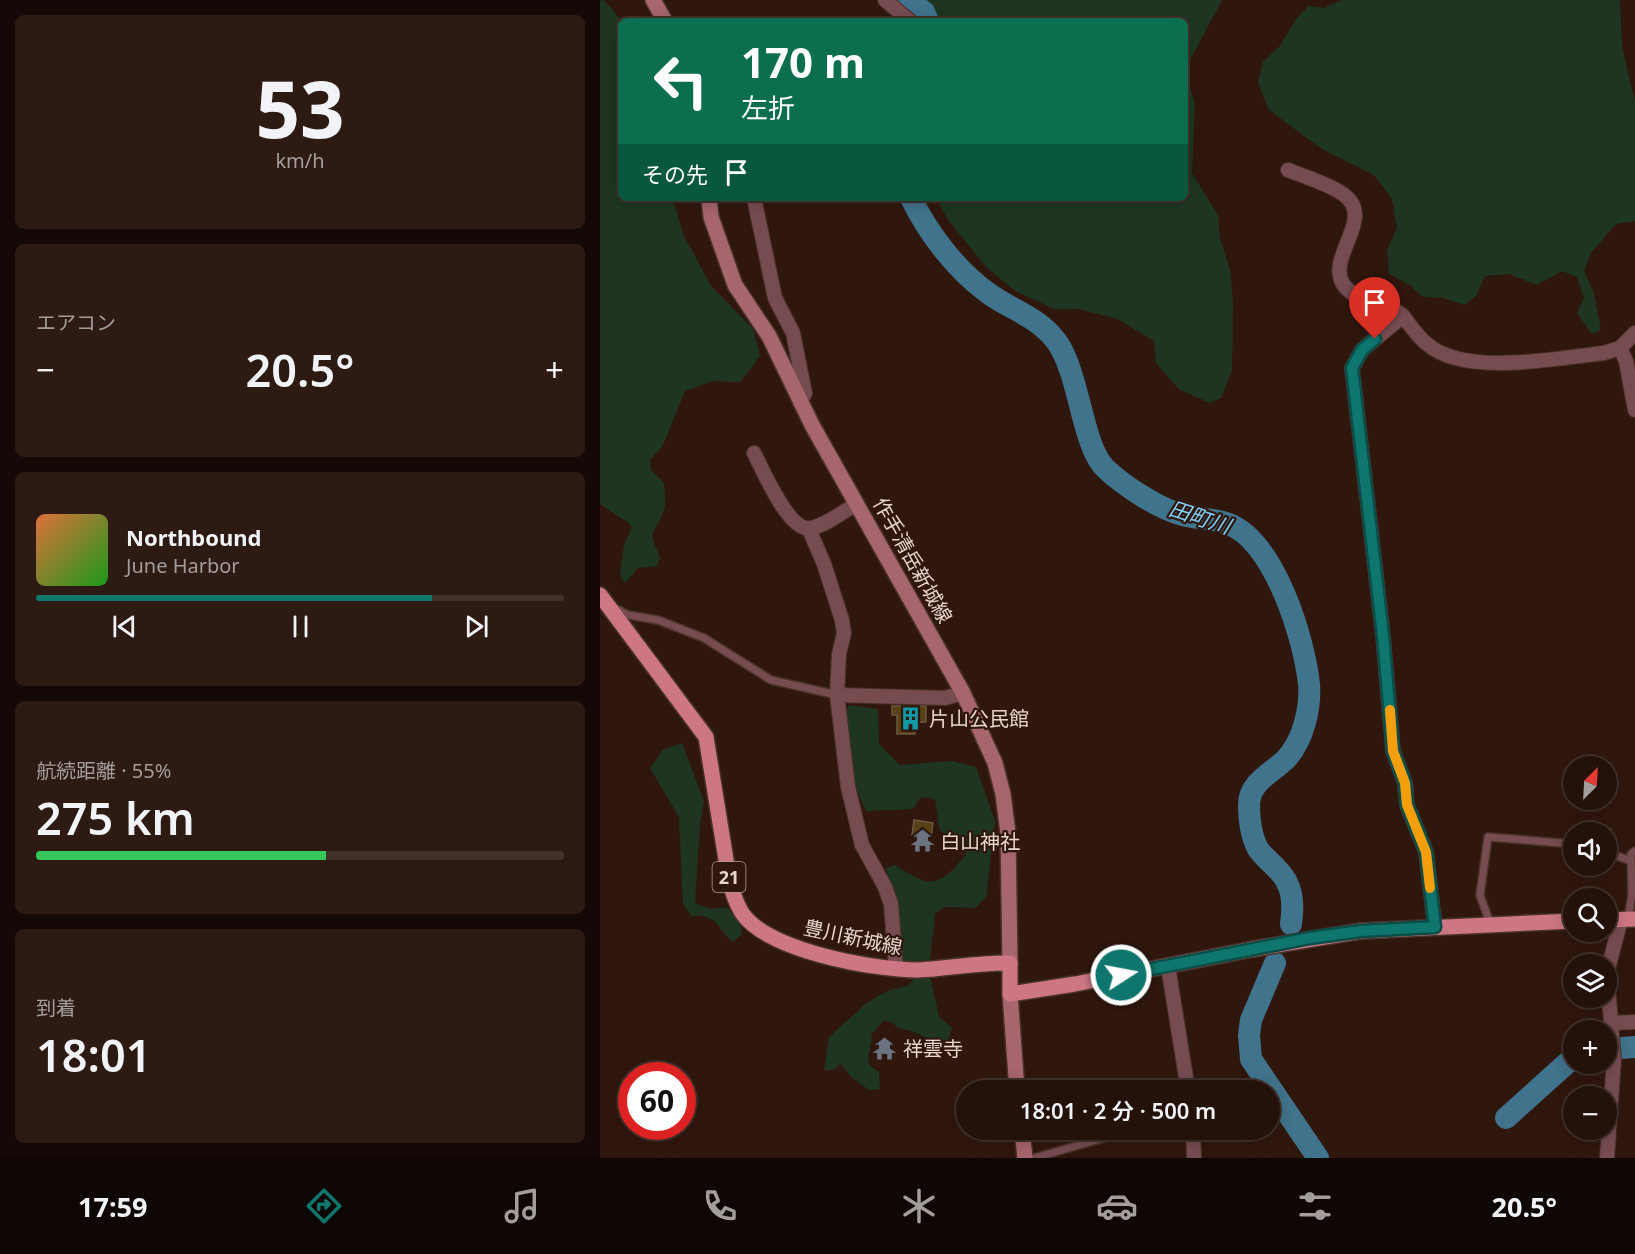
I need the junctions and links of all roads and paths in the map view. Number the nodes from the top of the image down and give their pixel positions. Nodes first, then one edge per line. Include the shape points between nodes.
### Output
1 (653, 0) edge
2 (885, 0) edge
3 (663, 18) edge
4 (906, 18) edge
5 (1288, 170) dead end
6 (709, 201) edge
7 (755, 201) edge
8 (1403, 316) junction
9 (1635, 333) edge
10 (1620, 348) junction
11 (800, 402) junction
12 (1635, 410) edge
13 (754, 453) dead end
14 (857, 504) junction
15 (809, 529) junction
16 (603, 599) edge
17 (963, 693) junction
18 (837, 695) junction
19 (1563, 843) edge
20 (1635, 851) edge
21 (1617, 856) edge
22 (1631, 861) junction
23 (1623, 919) edge
24 (1563, 921) edge
25 (1490, 923) junction
26 (1435, 927) junction
27 (1010, 963) junction
28 (1168, 966) junction
29 (896, 969) junction
30 (1010, 993) junction
31 (1611, 1020) edge
32 (1635, 1022) edge
33 (1617, 1027) edge
34 (1614, 1074) edge
35 (1016, 1080) edge
36 (1186, 1080) edge
37 (1023, 1140) edge
38 (1097, 1140) edge
39 (1193, 1140) edge
40 (1025, 1158) edge
41 (1034, 1158) edge
42 (1194, 1158) edge
43 (1607, 1158) edge

1 - 3 main road
2 - 4 street
5 - 8 street via 1335,189 1352,203 1354,225 1339,267 1342,282 1362,298 1394,308
6 - 11 main road, 作手清岳新城線 via 711,217 735,285 769,336
7 - 11 street via 773,290 793,333 805,393
8 - 10 street via 1436,351 1486,363 1604,353
8 - 26 street via 1362,350 1352,368 1393,751 1405,783 1407,805 1426,852
9 - 10 street
10 - 12 street
11 - 14 main road, 作手清岳新城線
13 - 15 street via 793,521
14 - 15 street
14 - 17 main road, 作手清岳新城線
15 - 18 street via 824,564 844,633
16 - 18 lane via 628,615 658,620 704,638 771,680
16 - 29 main road, 豊川新城線 / 21 via 706,737 729,878 743,914 778,941
17 - 18 street via 945,698
17 - 27 main road, 作手清岳新城線 via 995,762 1003,794 1011,871
18 - 29 street via 854,819 862,845 891,904
19 - 25 lane via 1488,837 1480,895
20 - 22 lane
21 - 22 lane
22 - 23 lane via 1632,894
23 - 31 street via 1607,973
24 - 25 main road
25 - 26 main road
26 - 28 main road via 1310,938
27 - 29 main road, 豊川新城線 / 21
27 - 30 main road
28 - 30 main road
28 - 36 street
30 - 35 main road
32 - 33 street
34 - 43 street
37 - 40 main road
38 - 41 lane
39 - 42 street

